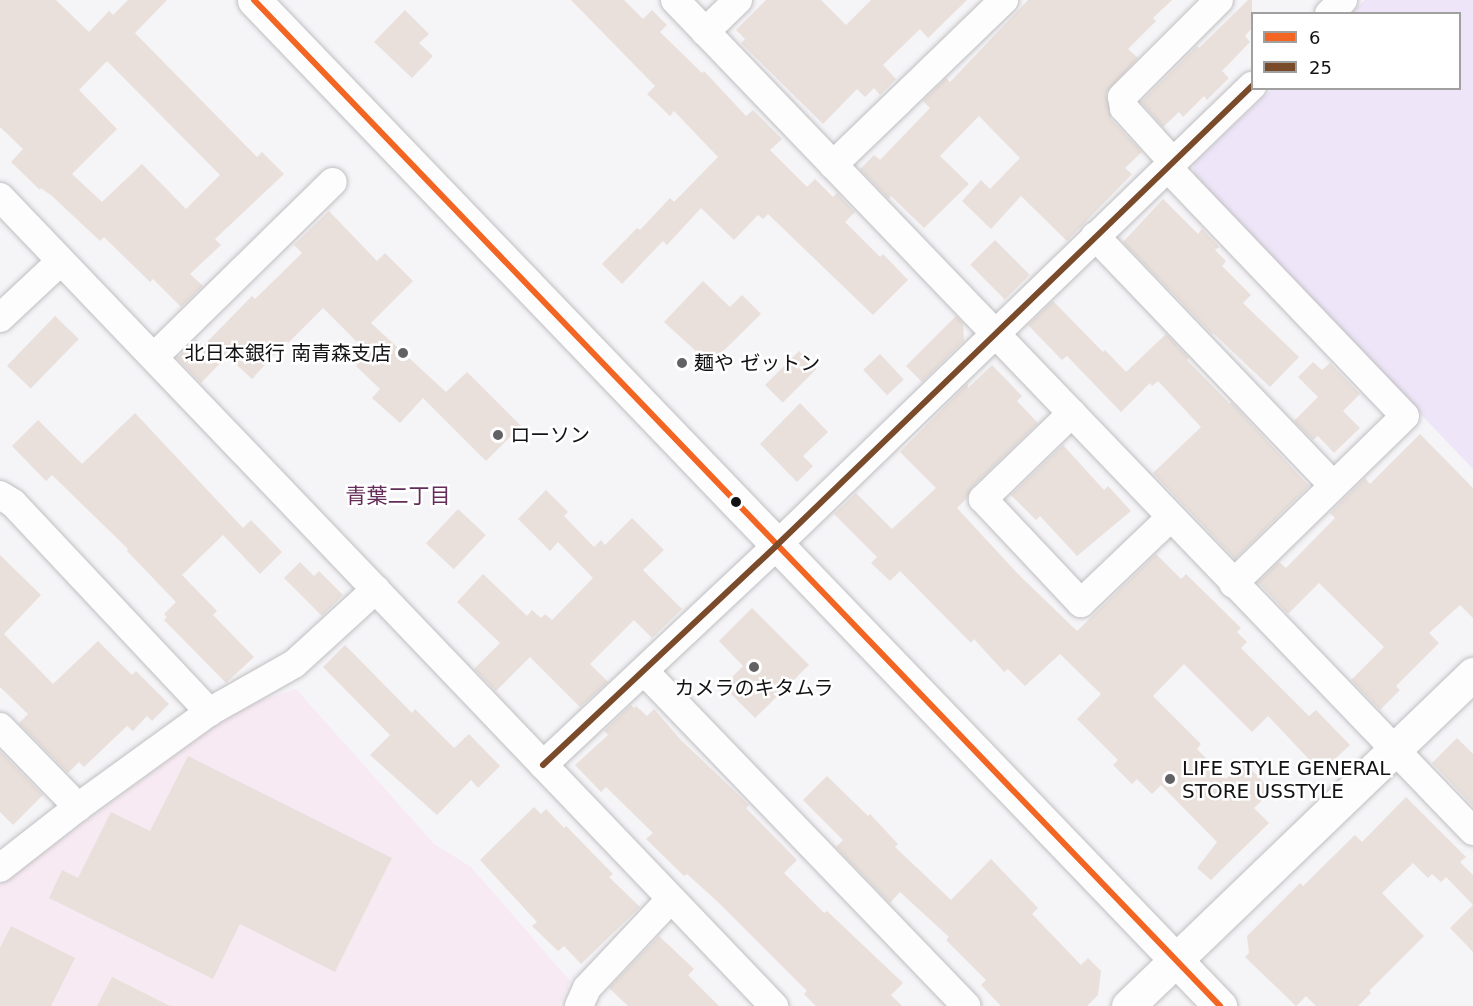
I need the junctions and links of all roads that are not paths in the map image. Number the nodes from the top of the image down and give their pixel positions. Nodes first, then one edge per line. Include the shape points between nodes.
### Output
1 (254, 0) edge
2 (675, 0) edge
3 (738, 0) edge
4 (1004, 0) edge
5 (1219, 0) edge
6 (1343, 0) edge
7 (1331, 12) edge
8 (705, 32) junction
9 (1251, 87) edge
10 (1170, 164) junction
11 (833, 165) junction
12 (333, 182) dead end
13 (0, 197) edge
14 (1095, 236) junction
15 (61, 261) junction
16 (0, 318) edge
17 (995, 332) junction
18 (154, 357) junction
19 (1072, 413) junction
20 (1333, 485) junction
21 (0, 495) edge
22 (1170, 518) junction
23 (777, 545) junction
24 (1233, 584) junction
25 (376, 589) junction
26 (644, 670) junction
27 (1473, 674) edge
28 (209, 712) junction
29 (0, 727) edge
30 (1394, 750) junction
31 (543, 765) junction
32 (78, 807) junction
33 (1473, 831) edge
34 (0, 868) edge
35 (671, 899) junction
36 (1176, 960) junction
37 (579, 1006) edge
38 (774, 1006) edge
39 (966, 1006) edge
40 (1128, 1006) edge
41 (1220, 1006) edge

1 - 23 street
2 - 8 street
3 - 8 street
4 - 11 street
5 - 10 street via 1122,97 1124,108
6 - 7 street
8 - 11 street
9 - 10 street
10 - 14 street
10 - 20 street via 1405,416
11 - 17 street
12 - 18 street
13 - 15 street
14 - 17 street
14 - 20 street
15 - 16 street
15 - 18 street
17 - 19 street
17 - 23 street
18 - 25 street
19 - 22 street
19 - 22 street via 983,499 999,517 1081,603
20 - 24 street
21 - 28 street via 13,502
22 - 24 street
23 - 26 street
23 - 36 street
24 - 30 street
25 - 28 street via 294,664
25 - 31 street
26 - 31 street
26 - 39 street
27 - 30 street
28 - 32 street
29 - 32 street
30 - 33 street
30 - 36 street
31 - 35 street
32 - 34 street
35 - 37 street via 587,988
35 - 38 street
36 - 40 street
36 - 41 street

